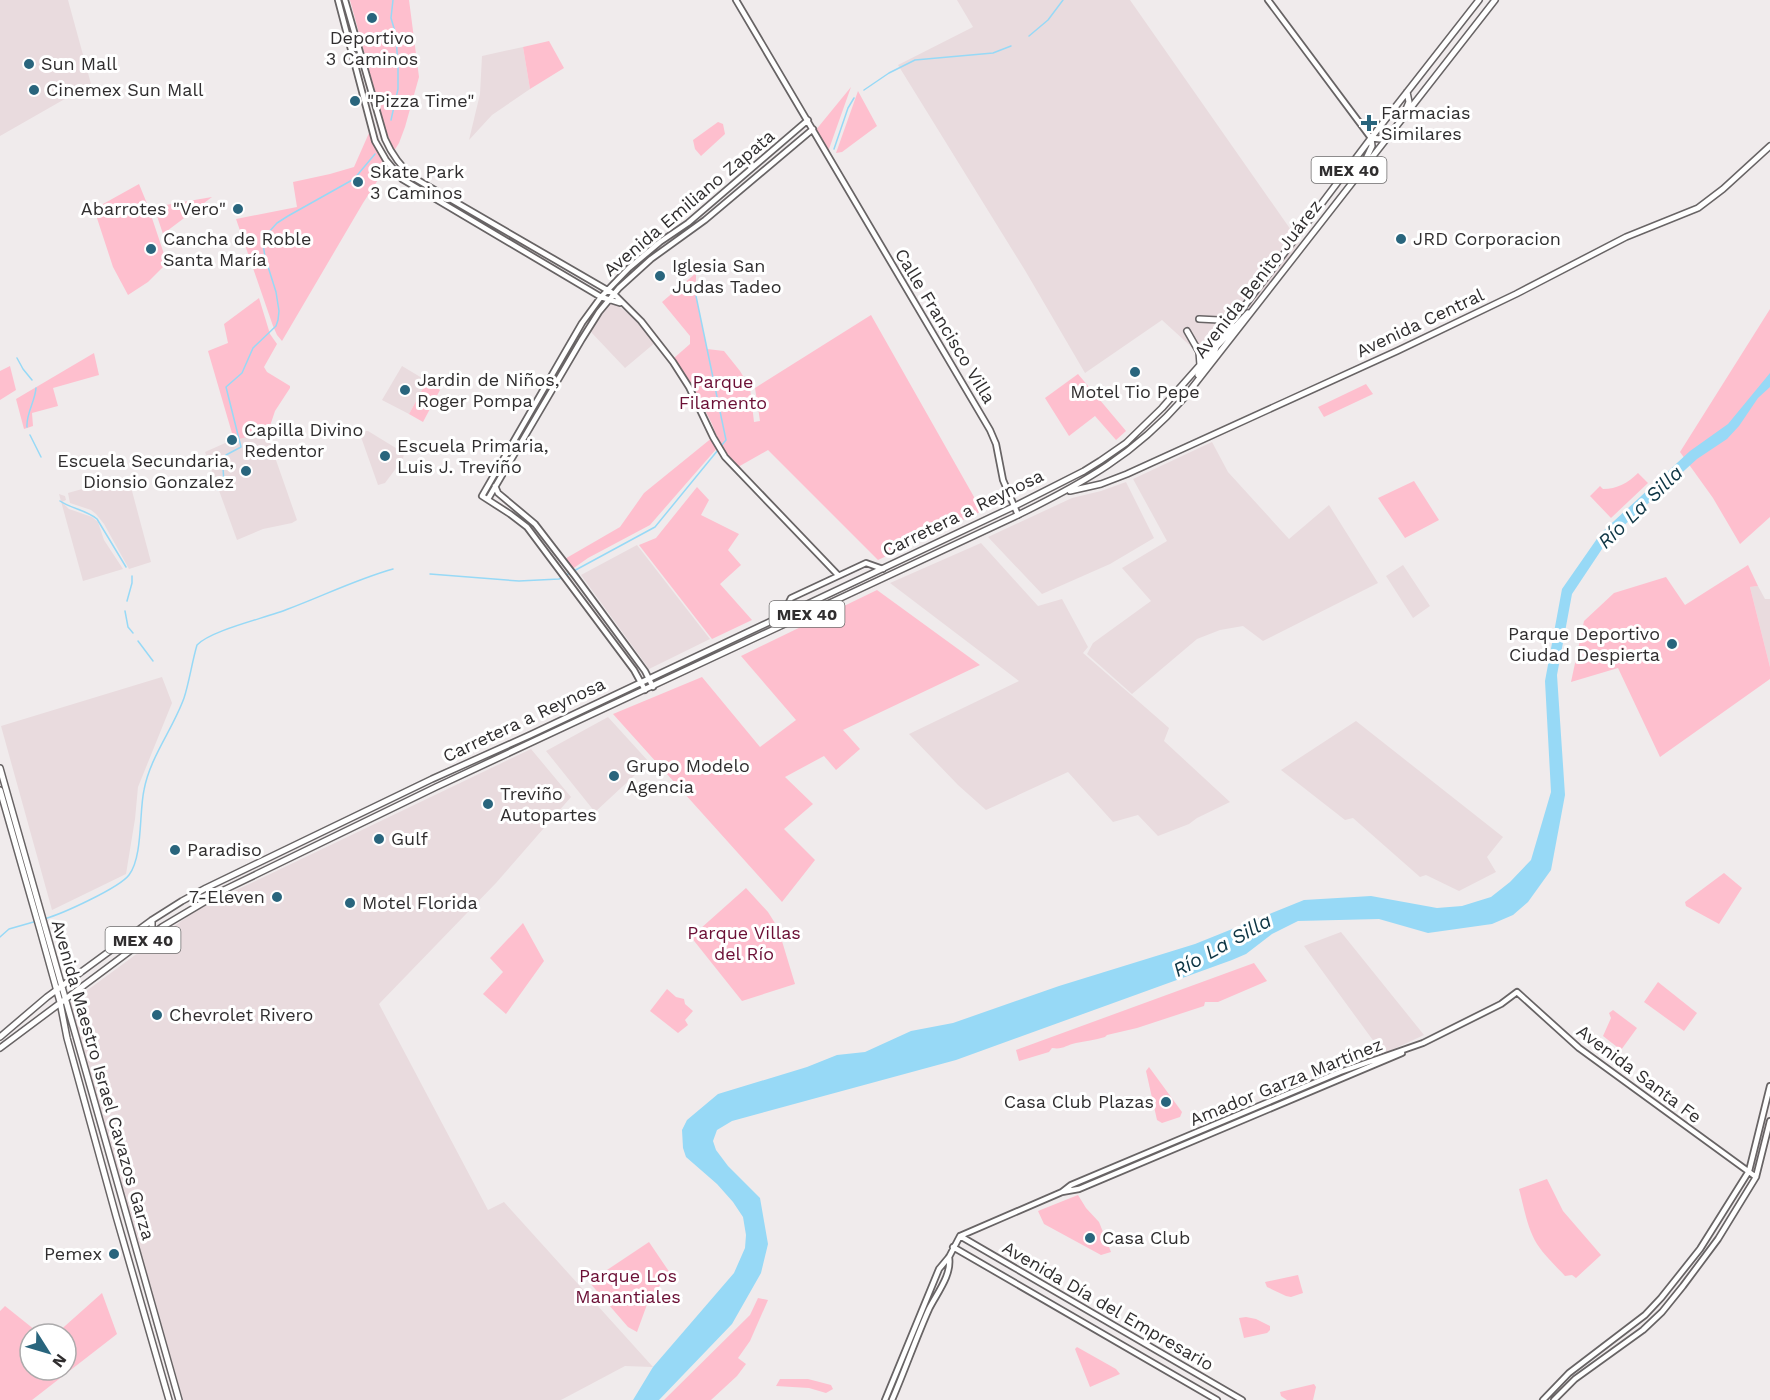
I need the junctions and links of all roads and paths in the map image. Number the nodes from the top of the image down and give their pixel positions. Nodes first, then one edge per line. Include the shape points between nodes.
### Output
1 (338, 0) edge
2 (345, 0) edge
3 (736, 0) edge
4 (1268, 0) edge
5 (1479, 0) edge
6 (1493, 1) edge
7 (1407, 92) junction
8 (808, 120) junction
9 (1398, 126) junction
10 (813, 129) junction
11 (1391, 135) junction
12 (1371, 138) junction
13 (1770, 146) edge
14 (1358, 174) junction
15 (608, 290) junction
16 (614, 294) junction
17 (601, 297) junction
18 (608, 301) junction
19 (621, 303) junction
20 (1254, 308) junction
21 (1239, 313) junction
22 (1199, 319) dead end
23 (1187, 331) dead end
24 (1216, 344) junction
25 (1200, 365) junction
26 (1193, 387) junction
27 (1084, 471) joint
28 (495, 486) junction
29 (1062, 493) junction
30 (488, 499) junction
31 (1015, 506) junction
32 (1018, 514) junction
33 (902, 560) junction
34 (566, 564) junction
35 (560, 569) junction
36 (883, 569) junction
37 (838, 575) junction
38 (883, 579) junction
39 (786, 613) junction
40 (649, 679) junction
41 (642, 682) junction
42 (653, 687) junction
43 (645, 690) junction
44 (0, 768) edge
45 (0, 790) edge
46 (38, 913) junction
47 (152, 920) junction
48 (85, 983) junction
49 (59, 988) junction
50 (1517, 992) joint
51 (62, 1000) junction
52 (42, 1017) junction
53 (63, 1022) junction
54 (0, 1037) edge
55 (0, 1048) edge
56 (1405, 1051) junction
57 (1770, 1086) edge
58 (1770, 1120) edge
59 (1749, 1171) junction
60 (1756, 1177) junction
61 (1062, 1192) junction
62 (1726, 1209) junction
63 (1734, 1214) junction
64 (960, 1236) junction
65 (953, 1247) junction
66 (949, 1257) junction
67 (145, 1283) junction
68 (136, 1286) junction
69 (1661, 1298) junction
70 (152, 1306) junction
71 (143, 1309) junction
72 (1662, 1312) junction
73 (1115, 1326) junction
74 (1108, 1337) junction
75 (891, 1387) junction
76 (897, 1390) junction
77 (169, 1400) edge
78 (179, 1400) edge
79 (885, 1400) edge
80 (892, 1400) edge
81 (1217, 1400) edge
82 (1242, 1400) edge
83 (1543, 1400) edge
84 (1554, 1400) edge

1 - 17 street via 375,141 396,173
2 - 15 street via 385,140 403,168 432,189
3 - 8 street, Calle Francisco Villa
4 - 12 street
5 - 7 main road, Avenida Benito Juárez / MEX 40
6 - 9 main road, Avenida Benito Juárez / MEX 40
7 - 9 main road via 1409,102
7 - 12 main road, Avenida Benito Juárez / MEX 40
8 - 10 street, Calle Francisco Villa
8 - 15 street, Avenida Emiliano Zapata via 629,268
9 - 11 main road, Avenida Benito Juárez / MEX 40
10 - 16 street, Avenida Emiliano Zapata via 705,220 651,259
10 - 31 street, Calle Francisco Villa via 990,430 1003,480
11 - 12 main road
11 - 14 main road, Avenida Benito Juárez / MEX 40
12 - 14 main road via 1371,150
12 - 21 main road, Avenida Benito Juárez / MEX 40
13 - 29 main road, Avenida Central via 1719,193 1689,213 1631,234 1509,298 1135,470 1101,484
14 - 20 main road, Avenida Benito Juárez / MEX 40
15 - 16 street
15 - 17 street, Avenida Emiliano Zapata
16 - 18 street, Avenida Emiliano Zapata
16 - 19 street
17 - 18 street
17 - 30 street, Avenida Emiliano Zapata via 568,346 482,496
18 - 19 street
18 - 28 street, Avenida Emiliano Zapata via 578,344
19 - 37 street via 641,321 673,362 725,457
20 - 24 main road via 1226,339
20 - 26 main road, Avenida Benito Juárez / MEX 40
21 - 22 main road via 1219,320
21 - 24 main road, Avenida Benito Juárez / MEX 40
23 - 25 main road via 1199,352
24 - 25 main road, Avenida Benito Juárez / MEX 40
24 - 26 main road via 1213,356
25 - 27 main road, Avenida Benito Juárez / MEX 40 via 1140,430
26 - 29 main road, Avenida Benito Juárez / MEX 40 via 1133,449
27 - 31 main road, Carretera a Reynosa / MEX 40
28 - 30 street, Avenida Emiliano Zapata
28 - 34 street via 534,524
29 - 32 main road, Carretera a Reynosa / MEX 40
30 - 35 street via 526,527
31 - 32 street, Calle Francisco Villa
31 - 33 main road, Carretera a Reynosa / MEX 40
32 - 38 main road, Carretera a Reynosa / MEX 40
33 - 36 main road, Carretera a Reynosa / MEX 40
33 - 38 main road
34 - 35 street
34 - 40 street
35 - 41 street
36 - 37 street via 866,563
36 - 39 main road, Carretera a Reynosa / MEX 40
37 - 39 street via 794,597
38 - 42 main road, Carretera a Reynosa / MEX 40
39 - 40 main road, Carretera a Reynosa / MEX 40
40 - 41 main road, Carretera a Reynosa / MEX 40
40 - 42 street
41 - 43 street
41 - 47 main road, Carretera a Reynosa / MEX 40 via 216,883
42 - 43 main road, Carretera a Reynosa / MEX 40
43 - 48 main road, Carretera a Reynosa / MEX 40 via 226,889 162,927
44 - 46 main road, Avenida Maestro Israel Cavazos Garza
45 - 46 main road, Avenida Maestro Israel Cavazos Garza
46 - 49 main road, Avenida Maestro Israel Cavazos Garza
47 - 48 main road via 152,928
47 - 49 main road, Carretera a Reynosa / MEX 40
48 - 51 main road, Carretera a Reynosa / MEX 40
49 - 51 main road, Avenida Maestro Israel Cavazos Garza
49 - 54 main road, Carretera a Reynosa / MEX 40
50 - 56 street, Amador Garza Martínez via 1480,1015
50 - 59 street, Avenida Santa Fe via 1579,1048
51 - 52 main road, Carretera a Reynosa / MEX 40
51 - 53 main road, Avenida Maestro Israel Cavazos Garza
51 - 67 main road, Avenida Maestro Israel Cavazos Garza
52 - 53 main road via 55,1014
52 - 55 main road, Carretera a Reynosa / MEX 40
53 - 68 main road, Avenida Maestro Israel Cavazos Garza
56 - 61 street, Amador Garza Martínez via 1088,1185
56 - 61 street, Amador Garza Martínez via 1340,1072
57 - 59 street
58 - 60 street
59 - 60 street, Avenida Santa Fe
59 - 62 street
60 - 63 street
61 - 64 street, Amador Garza Martínez
62 - 63 street
62 - 69 street
63 - 72 street
64 - 65 street
64 - 73 street, Avenida Día del Empresario
65 - 66 street
65 - 74 street, Avenida Día del Empresario
66 - 75 street via 939,1269
66 - 76 street via 947,1273
67 - 68 main road
67 - 70 main road, Avenida Maestro Israel Cavazos Garza
68 - 71 main road, Avenida Maestro Israel Cavazos Garza
69 - 72 street
69 - 83 street via 1639,1321 1569,1373
70 - 71 main road
70 - 78 main road, Avenida Maestro Israel Cavazos Garza
71 - 77 main road, Avenida Maestro Israel Cavazos Garza
72 - 84 street via 1570,1382
73 - 74 street
73 - 82 street, Avenida Día del Empresario
74 - 81 street, Avenida Día del Empresario
75 - 76 street
75 - 79 street
76 - 80 street

